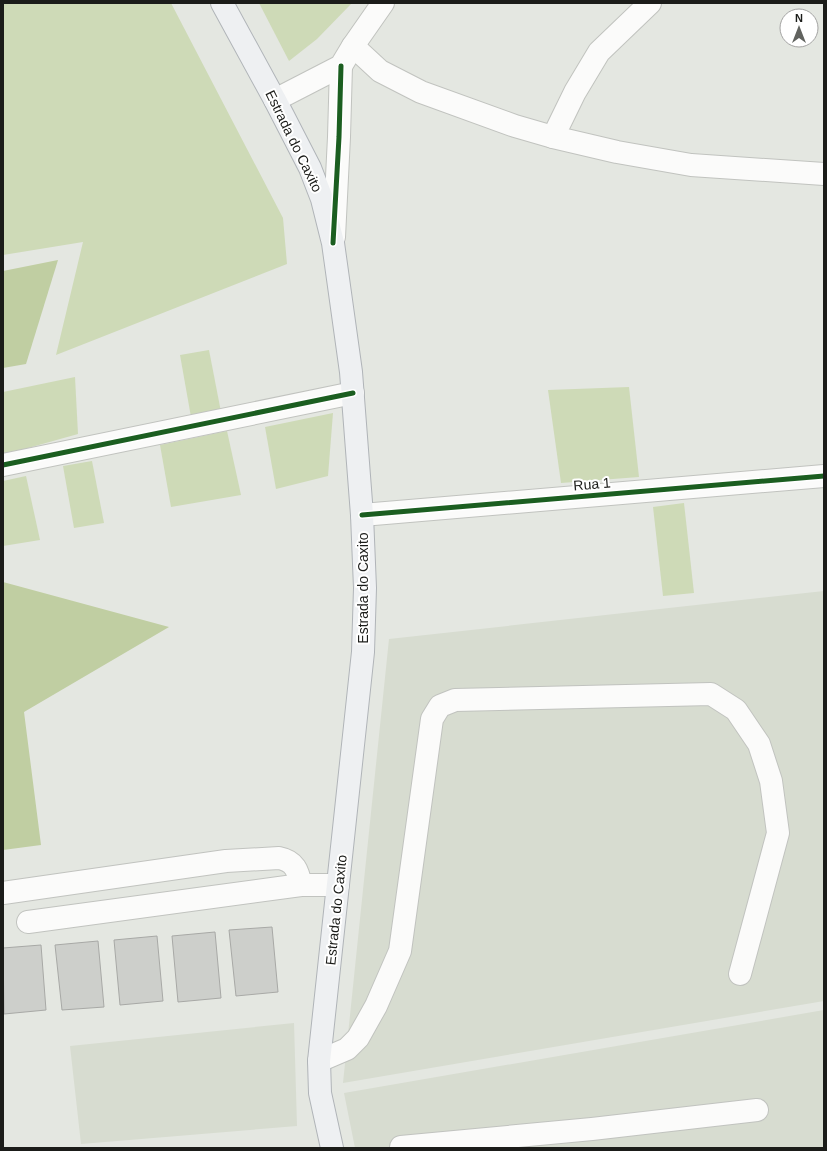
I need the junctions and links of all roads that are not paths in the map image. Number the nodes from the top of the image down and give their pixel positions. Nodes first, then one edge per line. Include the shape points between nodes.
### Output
1 (222, 3) edge
2 (383, 3) edge
3 (650, 3) edge
4 (353, 46) junction
5 (341, 66) junction
6 (275, 100) junction
7 (553, 137) junction
8 (824, 174) edge
9 (333, 243) junction
10 (353, 393) junction
11 (3, 465) edge
12 (824, 476) edge
13 (362, 515) junction
14 (301, 886) junction
15 (338, 886) junction
16 (3, 893) edge
17 (28, 922) dead end
18 (740, 974) dead end
19 (319, 1061) junction
20 (757, 1110) dead end
21 (595, 1139) edge
22 (401, 1147) edge
23 (332, 1148) edge

1 - 6 main road, Estrada do Caxito
2 - 4 street
3 - 7 street via 600,52 575,92
4 - 5 street
4 - 7 street via 380,71 421,92
5 - 6 street
5 - 9 street
6 - 9 main road, Estrada do Caxito via 310,168 322,199
7 - 8 street via 691,165
9 - 10 main road, Estrada do Caxito
10 - 11 street
10 - 13 main road, Estrada do Caxito
12 - 13 street, Rua 1
13 - 15 main road, Estrada do Caxito via 365,588 363,652
14 - 15 street
14 - 16 street via 294,866 286,859 279,858 226,861
14 - 17 street
15 - 19 main road, Estrada do Caxito
18 - 19 street via 778,832 771,781 759,744 736,710 711,694 455,700 440,706 432,719 400,951 376,1006 358,1038 346,1050
19 - 23 main road, Estrada do Caxito via 320,1093
20 - 21 street
21 - 22 street

